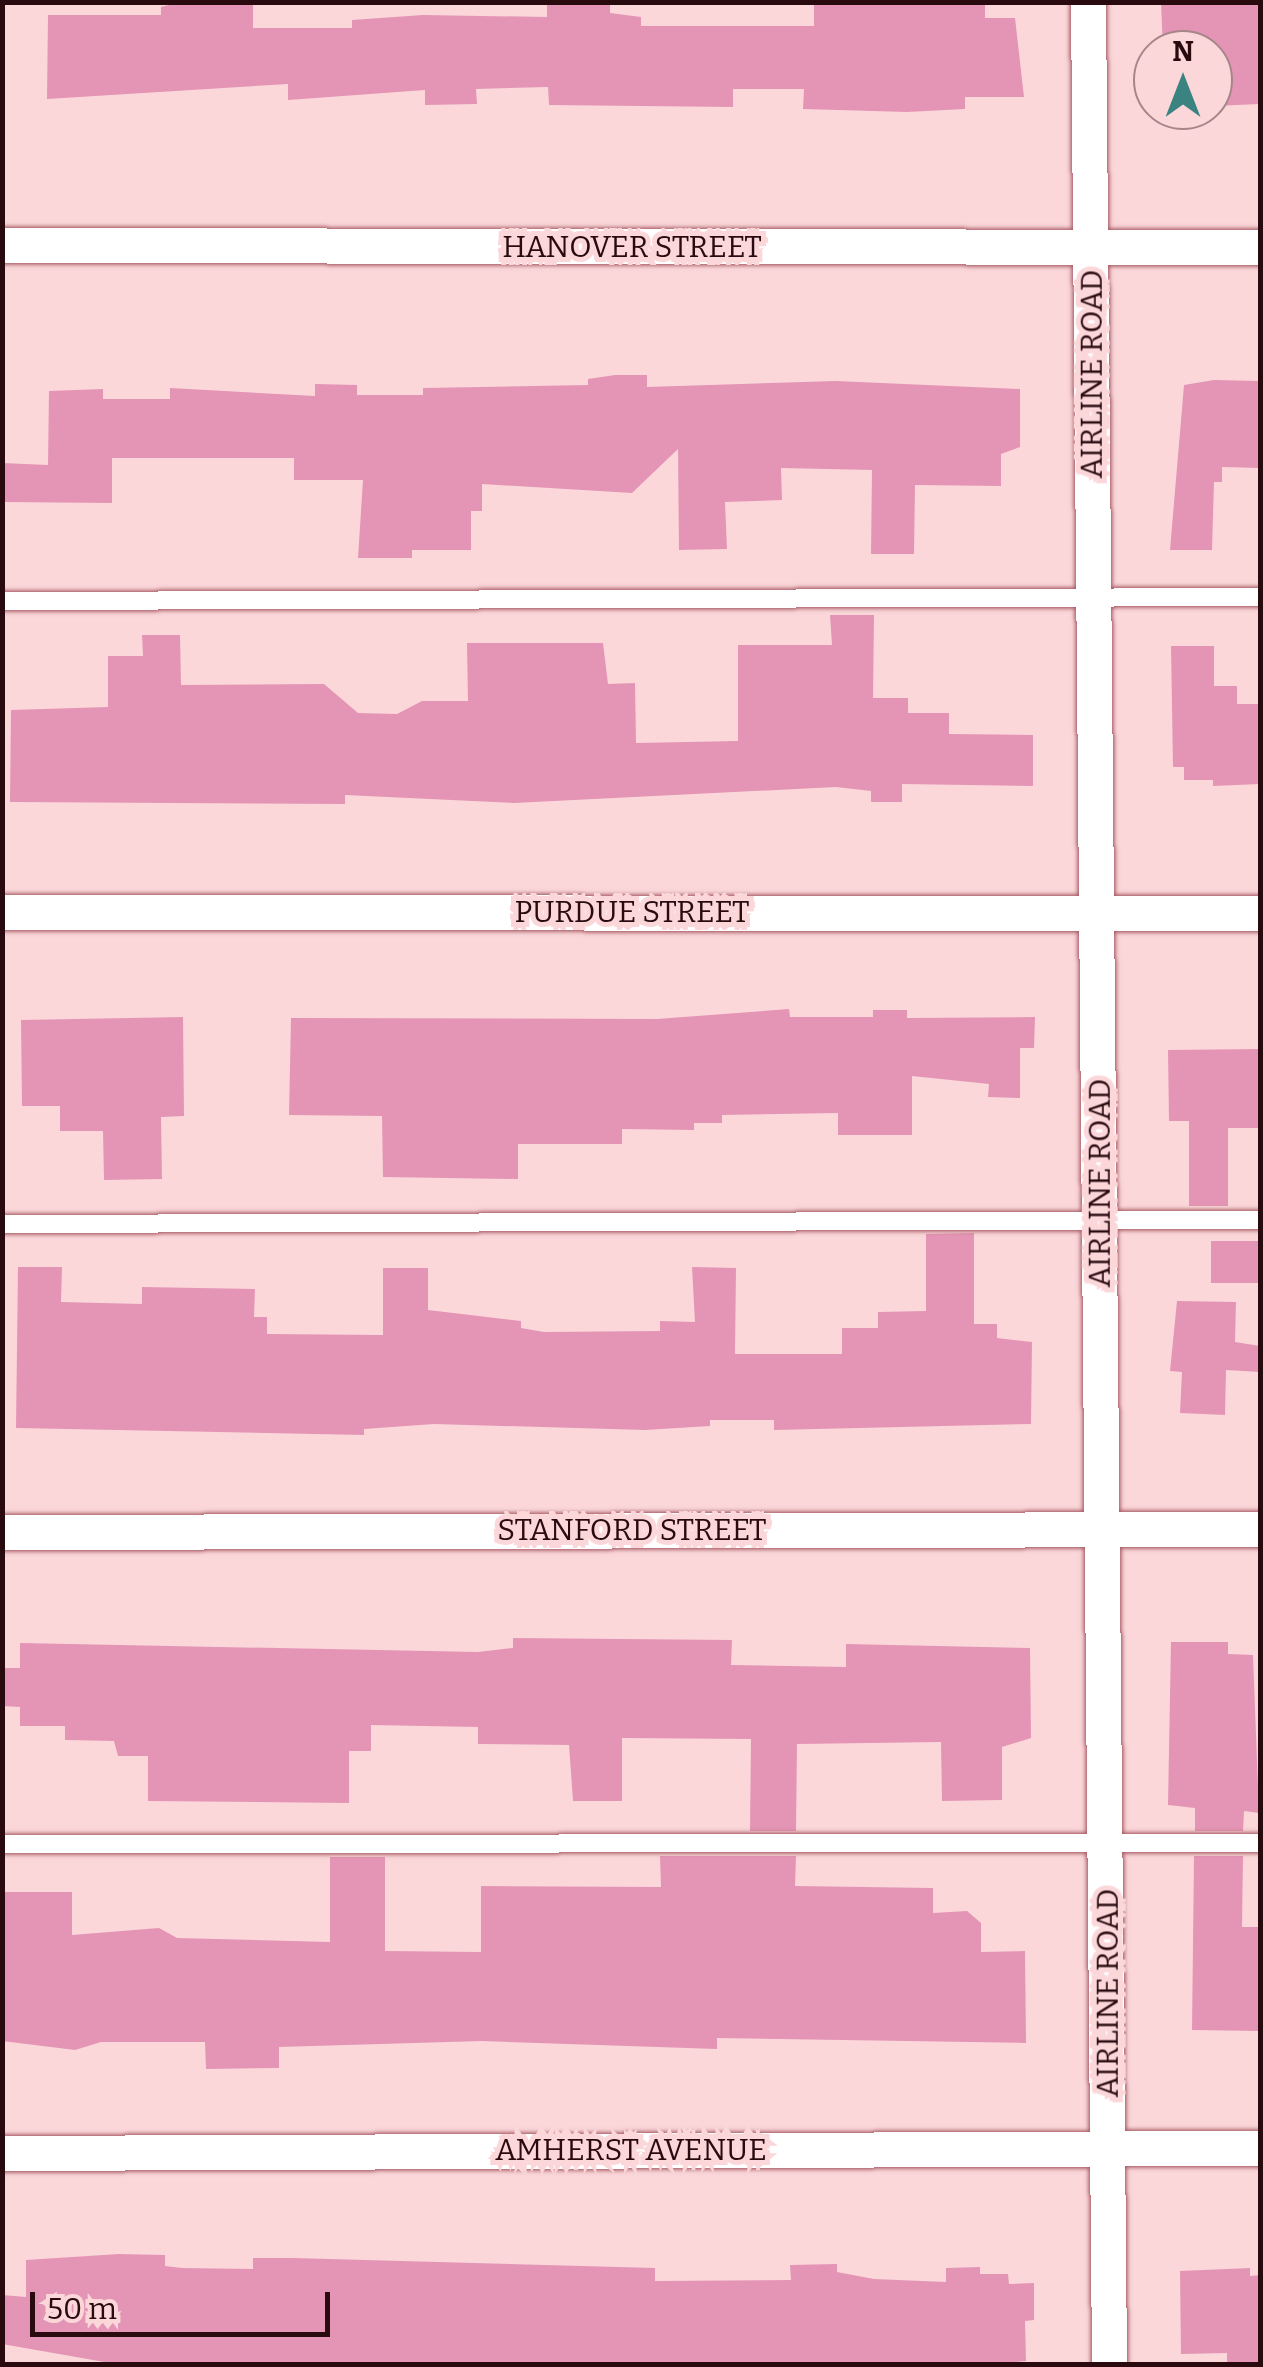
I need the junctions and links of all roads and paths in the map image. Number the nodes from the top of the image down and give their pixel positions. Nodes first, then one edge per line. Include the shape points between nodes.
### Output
1 (1088, 2) edge
2 (2, 245) edge
3 (1260, 247) edge
4 (1092, 248) junction
5 (1260, 597) edge
6 (1092, 598) junction
7 (2, 601) edge
8 (2, 912) edge
9 (1099, 913) junction
10 (1260, 913) edge
11 (1099, 1219) junction
12 (1260, 1220) edge
13 (2, 1224) edge
14 (1104, 1529) junction
15 (1260, 1529) edge
16 (2, 1532) edge
17 (1108, 1842) junction
18 (1260, 1843) edge
19 (2, 1844) edge
20 (1108, 2147) junction
21 (1260, 2148) edge
22 (2, 2152) edge
23 (1109, 2364) edge

1 - 4 street, AIRLINE ROAD
2 - 4 street, HANOVER STREET
3 - 4 street, HANOVER STREET
4 - 6 street, AIRLINE ROAD
5 - 6 lane
6 - 7 lane
6 - 9 street, AIRLINE ROAD
8 - 9 street, PURDUE STREET
9 - 10 street, PURDUE STREET
9 - 11 street, AIRLINE ROAD
11 - 12 lane
11 - 13 lane
11 - 14 street, AIRLINE ROAD
14 - 15 street, STANFORD STREET
14 - 16 street, STANFORD STREET
14 - 17 street, AIRLINE ROAD
17 - 18 lane
17 - 19 lane
17 - 20 street, AIRLINE ROAD
20 - 21 street, AMHERST AVENUE
20 - 22 street, AMHERST AVENUE
20 - 23 street, AIRLINE ROAD

